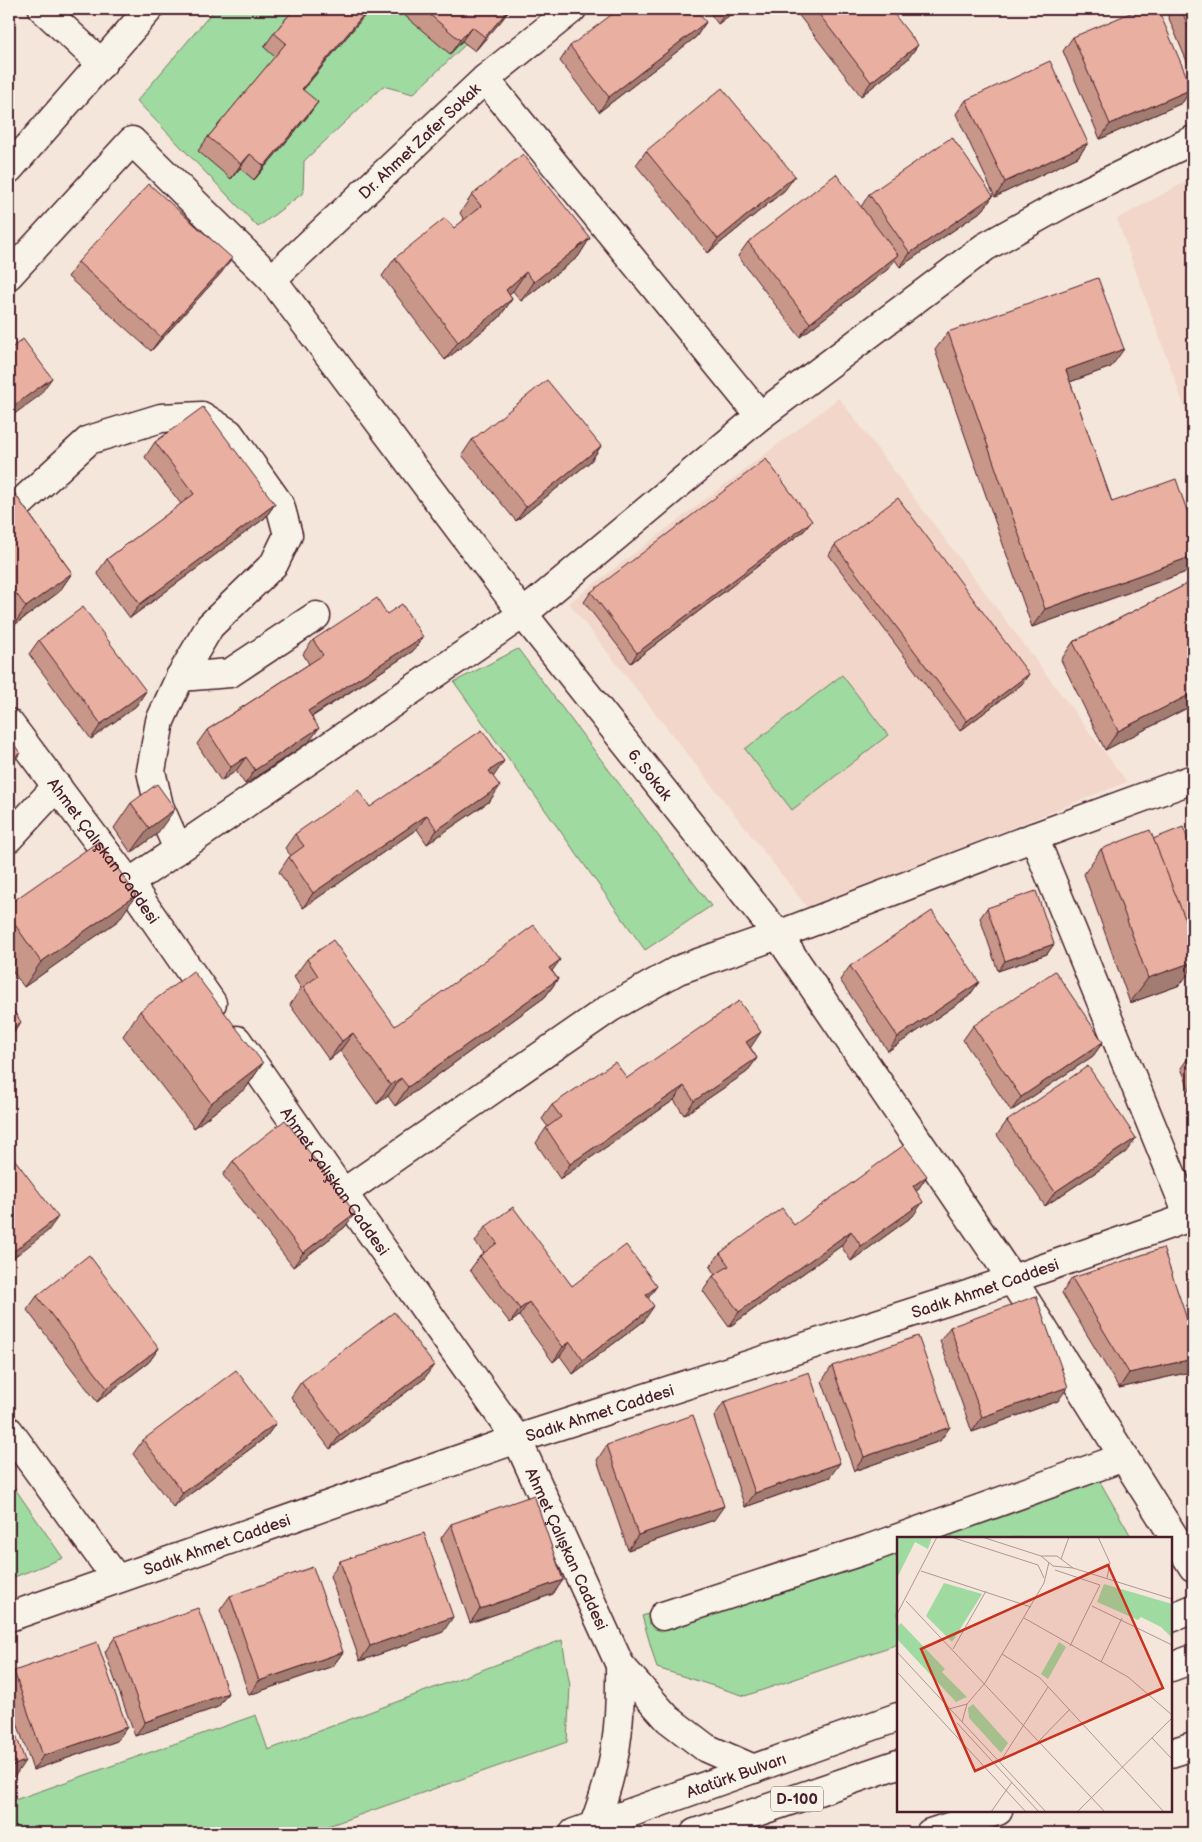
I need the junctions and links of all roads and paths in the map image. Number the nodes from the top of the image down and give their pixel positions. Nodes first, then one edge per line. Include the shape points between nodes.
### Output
1 (43, 9) edge
2 (149, 9) edge
3 (572, 9) edge
4 (102, 64) junction
5 (485, 79) junction
6 (1193, 140) edge
7 (9, 169) edge
8 (9, 275) edge
9 (272, 279) junction
10 (760, 416) junction
11 (14, 509) edge
12 (523, 614) junction
13 (316, 616) dead end
14 (180, 677) junction
15 (9, 723) edge
16 (1193, 779) edge
17 (57, 786) junction
18 (1034, 837) junction
19 (9, 838) edge
20 (178, 849) junction
21 (129, 883) junction
22 (778, 936) junction
23 (342, 1193) junction
24 (1191, 1216) edge
25 (1012, 1279) junction
26 (9, 1431) edge
27 (518, 1439) junction
28 (1124, 1457) junction
29 (901, 1537) edge
30 (897, 1539) edge
31 (1193, 1567) edge
32 (116, 1578) junction
33 (1193, 1609) edge
34 (663, 1616) dead end
35 (9, 1617) edge
36 (1172, 1618) edge
37 (1193, 1659) edge
38 (620, 1666) junction
39 (1172, 1667) edge
40 (897, 1717) edge
41 (1193, 1746) edge
42 (1172, 1753) edge
43 (897, 1764) edge
44 (754, 1769) junction
45 (995, 1812) edge
46 (584, 1830) edge
47 (695, 1833) edge
48 (930, 1833) edge

1 - 4 street
2 - 4 street
3 - 5 street, Dr. Ahmet Zafer Sokak
4 - 7 street
5 - 9 street, Dr. Ahmet Zafer Sokak
5 - 10 street
6 - 10 street via 1071,199 984,247
8 - 9 street, 6. Sokak via 132,141
9 - 12 street, 6. Sokak
10 - 12 street
11 - 14 street via 89,440 160,418 202,416 228,432 280,505 288,535 274,564 210,626
12 - 20 street
12 - 22 street, 6. Sokak
13 - 14 street via 230,673
14 - 20 street via 160,721 151,771 159,806
15 - 17 street, Ahmet Çalışkan Caddesi
16 - 18 street
17 - 19 street
17 - 21 street, Ahmet Çalışkan Caddesi
18 - 22 street
18 - 24 street
20 - 21 street
21 - 23 street, Ahmet Çalışkan Caddesi
22 - 23 street via 678,970 610,1008
22 - 25 street, 6. Sokak
23 - 27 street, Ahmet Çalışkan Caddesi
24 - 25 street, Sadık Ahmet Caddesi
25 - 27 street, Sadık Ahmet Caddesi
25 - 28 street, 6. Sokak
26 - 32 street
27 - 32 street, Sadık Ahmet Caddesi
27 - 38 street, Ahmet Çalışkan Caddesi
28 - 29 street
28 - 31 street, 6. Sokak
30 - 34 street
32 - 35 street, Sadık Ahmet Caddesi
33 - 36 street
37 - 39 street
38 - 44 street via 668,1719 706,1748
38 - 46 street via 618,1741 608,1787
40 - 44 street, Atatürk Bulvarı / D-100
41 - 42 street
43 - 47 street, D-100
44 - 46 street, Atatürk Bulvarı / D-100
45 - 48 street

